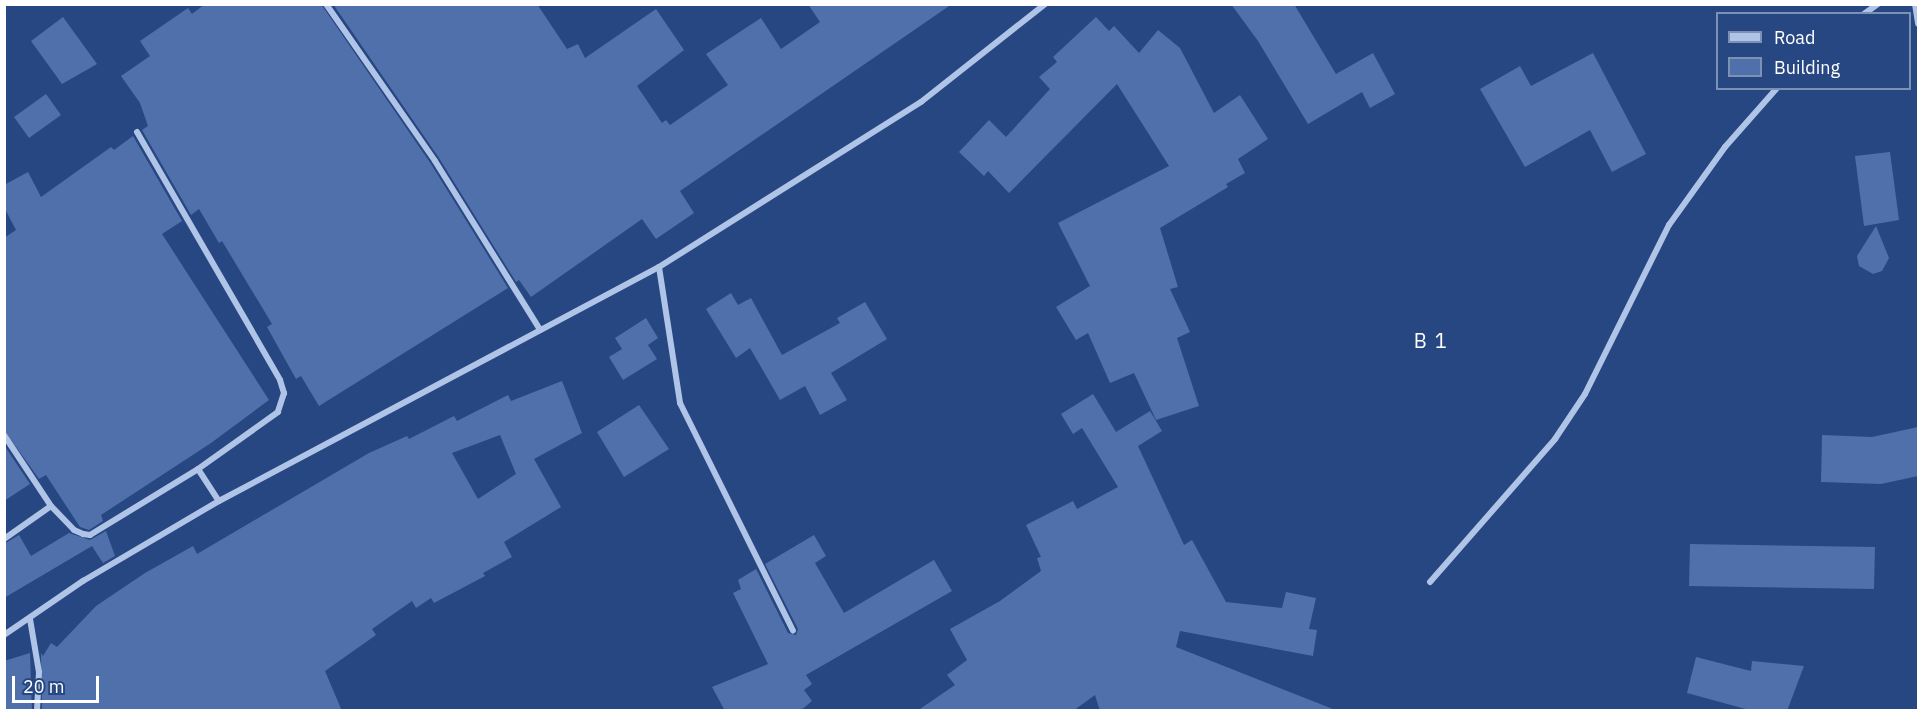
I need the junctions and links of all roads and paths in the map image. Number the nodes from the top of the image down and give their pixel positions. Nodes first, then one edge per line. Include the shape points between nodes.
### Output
1 (326, 4) edge
2 (1045, 4) edge
3 (1915, 4) edge
4 (1918, 24) edge
5 (1775, 90) edge
6 (137, 132) dead end
7 (659, 267) junction
8 (540, 330) junction
9 (4, 435) edge
10 (198, 469) junction
11 (219, 501) junction
12 (51, 506) junction
13 (4, 539) edge
14 (1430, 582) dead end
15 (30, 619) junction
16 (793, 631) dead end
17 (4, 635) edge
18 (37, 711) edge

1 - 8 street via 435,161
2 - 7 street via 921,102
3 - 4 street
5 - 14 street via 1725,147 1669,225 1585,394 1555,439
6 - 10 street via 275,370 284,393 278,412
7 - 8 street
7 - 16 street via 680,404
8 - 11 street
9 - 12 street
10 - 11 street
10 - 12 street via 90,535 74,530
11 - 15 street via 83,581
12 - 13 street
15 - 17 street
15 - 18 street via 39,672

